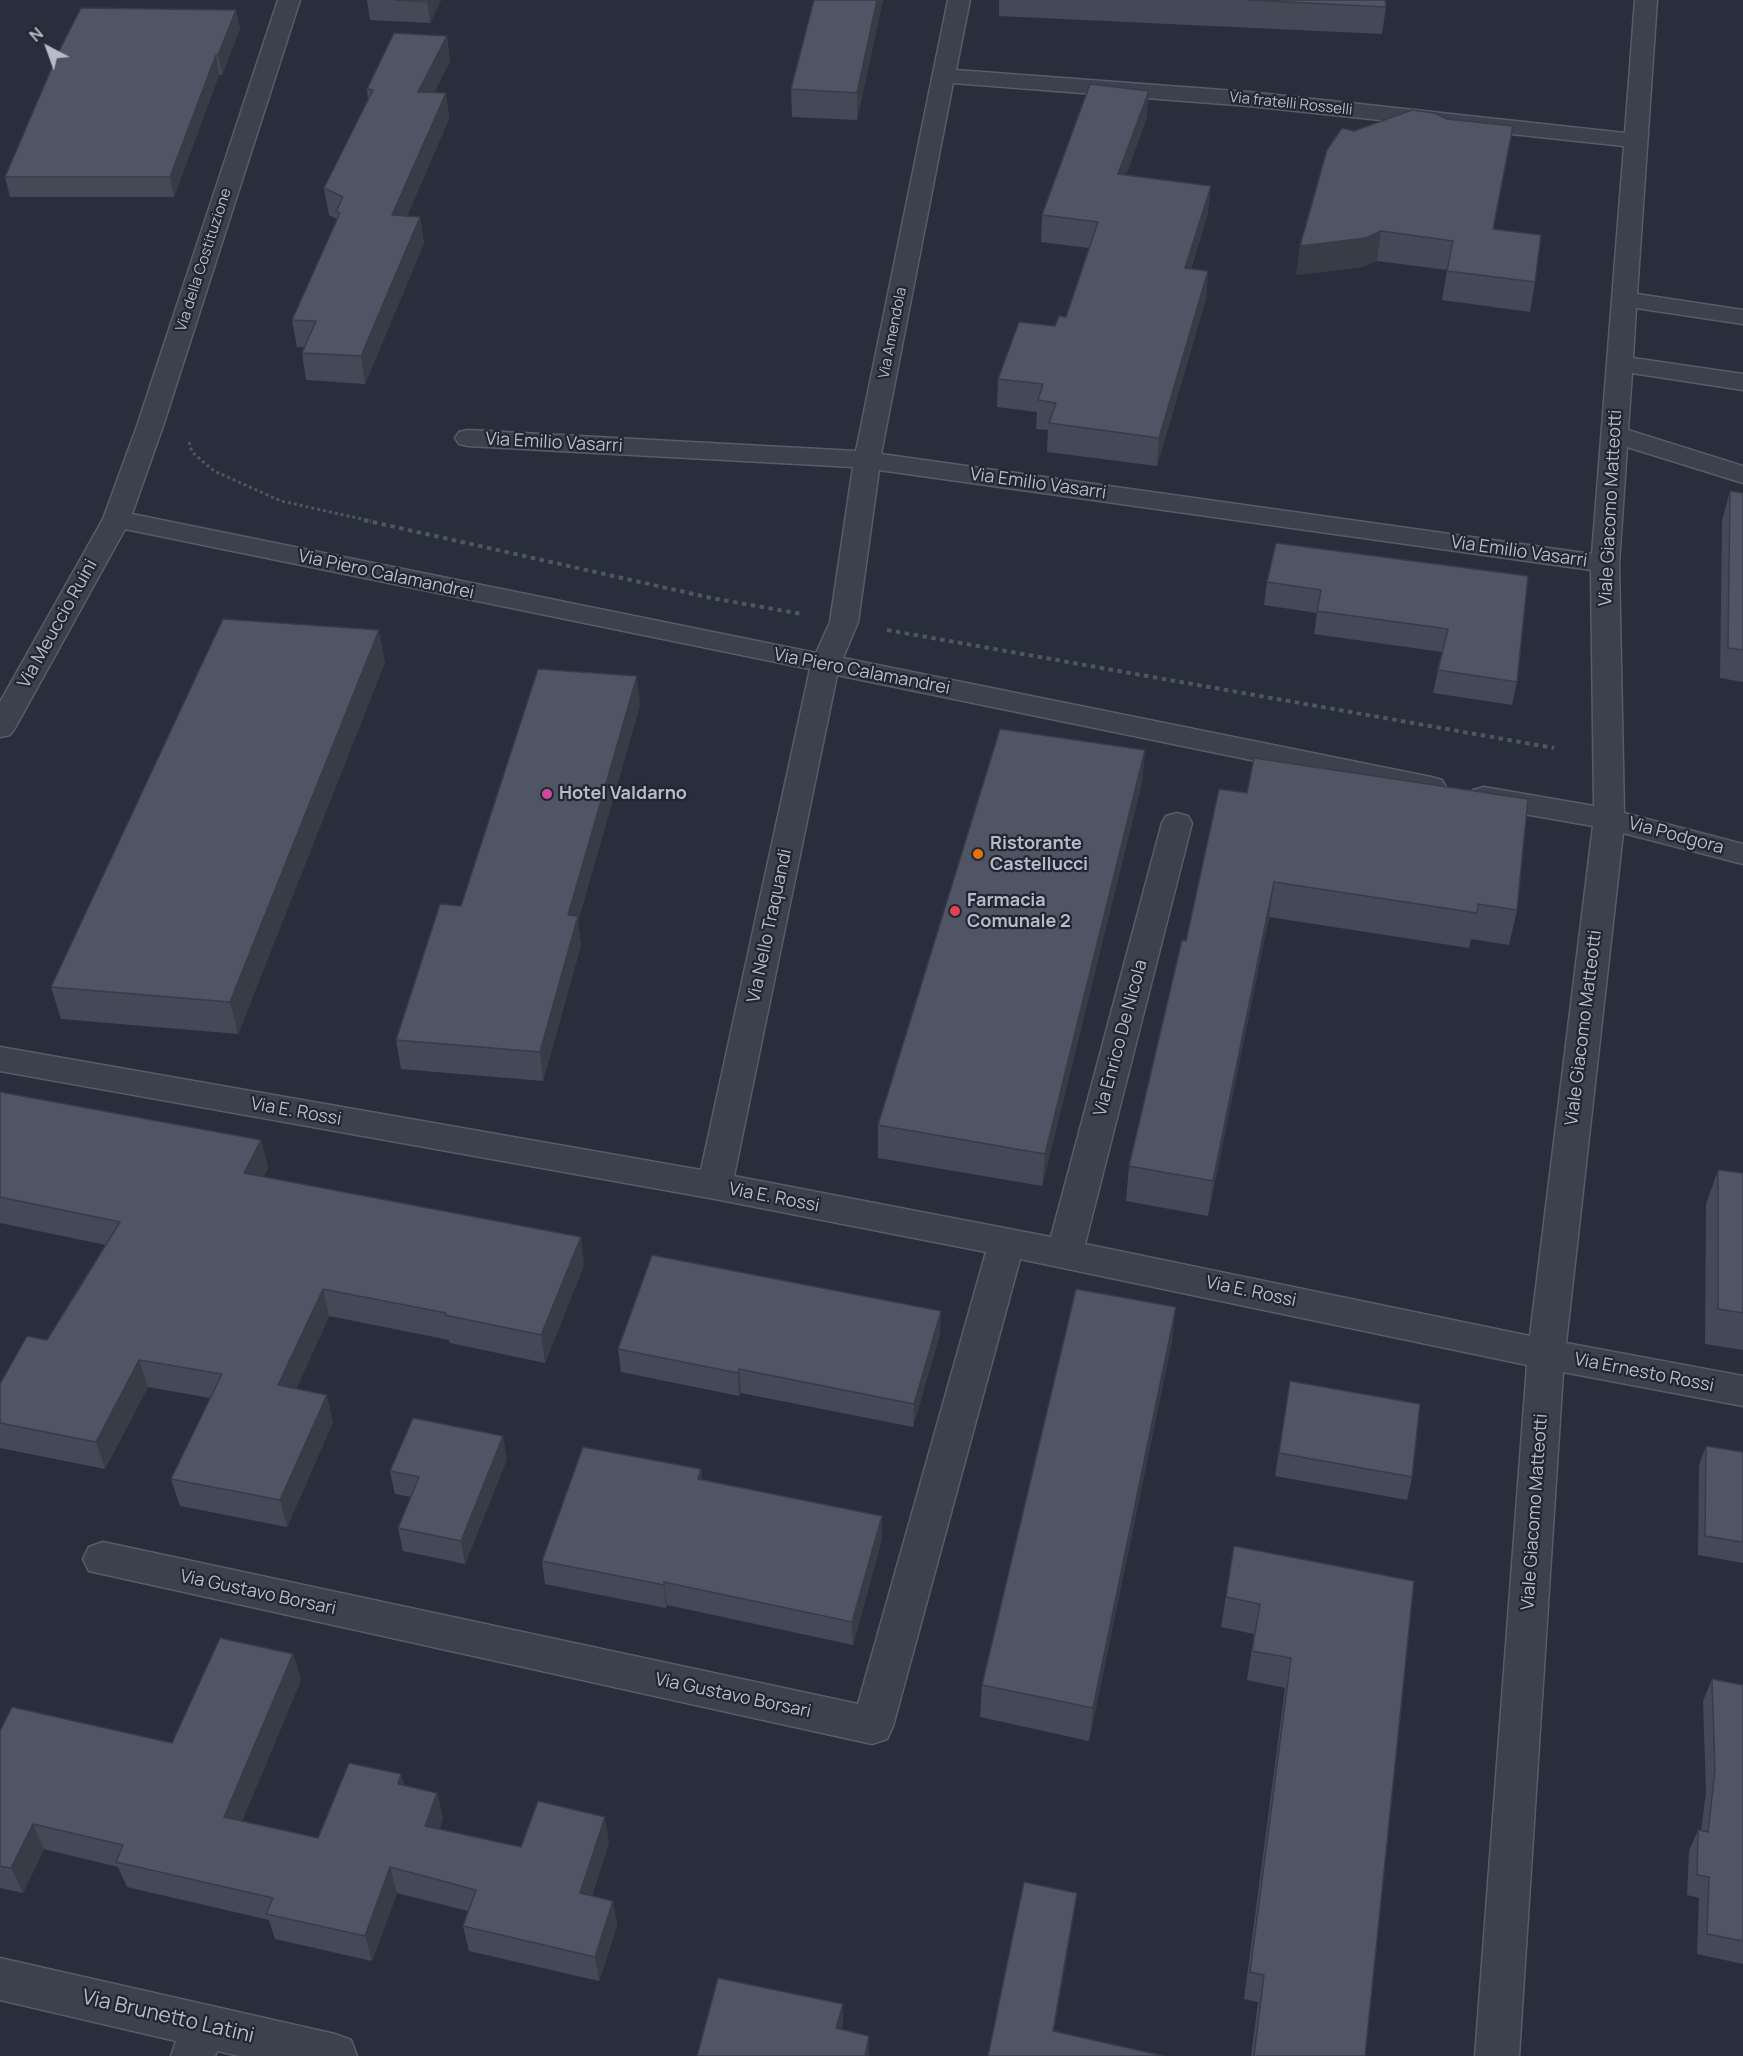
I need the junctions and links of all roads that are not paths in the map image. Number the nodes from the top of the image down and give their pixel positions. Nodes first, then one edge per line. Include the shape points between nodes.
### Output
1 (289, 0) edge
2 (959, 0) edge
3 (1646, 0) edge
4 (945, 76) junction
5 (1636, 141) junction
6 (1624, 299) junction
7 (1743, 317) edge
8 (1619, 364) junction
9 (1743, 382) edge
10 (1614, 434) junction
11 (468, 438) dead end
12 (867, 460) junction
13 (1743, 475) edge
14 (117, 519) junction
15 (1605, 564) junction
16 (825, 665) junction
17 (0, 728) edge
18 (1609, 819) junction
19 (1177, 823) dead end
20 (1743, 854) edge
21 (0, 1059) edge
22 (714, 1186) junction
23 (1007, 1242) junction
24 (1065, 1253) junction
25 (1546, 1354) junction
26 (1743, 1391) edge
27 (103, 1559) dead end
28 (0, 1979) edge
29 (199, 2040) edge
30 (335, 2056) edge
31 (1497, 2056) edge

1 - 14 street, Via della Costituzione
2 - 4 street, Via Amendola
3 - 5 street, Viale Giacomo Matteotti
4 - 5 street, Via fratelli Rosselli via 1249,99
4 - 12 street, Via Amendola
5 - 6 street, Viale Giacomo Matteotti
6 - 7 street
6 - 8 street, Viale Giacomo Matteotti
8 - 9 street
8 - 10 street, Viale Giacomo Matteotti
10 - 13 street
10 - 15 street, Viale Giacomo Matteotti
11 - 12 street, Via Emilio Vasarri
12 - 15 street, Via Emilio Vasarri
12 - 16 street, Via Amendola via 844,622
14 - 16 street, Via Piero Calamandrei
14 - 17 street, Via Meuccio Ruini
15 - 18 street, Viale Giacomo Matteotti
16 - 18 street, Via Piero Calamandrei via 1470,795
16 - 22 street, Via Nello Traquandi
18 - 20 street, Via Podgora
18 - 25 street, Viale Giacomo Matteotti
19 - 24 street, Via Enrico De Nicola
21 - 22 street, Via E. Rossi
22 - 23 street, Via E. Rossi
23 - 24 street, Via E. Rossi
23 - 27 street, Via Gustavo Borsari via 872,1726
24 - 25 street, Via E. Rossi
25 - 26 street, Via Ernesto Rossi
25 - 31 street, Viale Giacomo Matteotti
28 - 29 street, Via Brunetto Latini
29 - 30 street, Via Brunetto Latini

